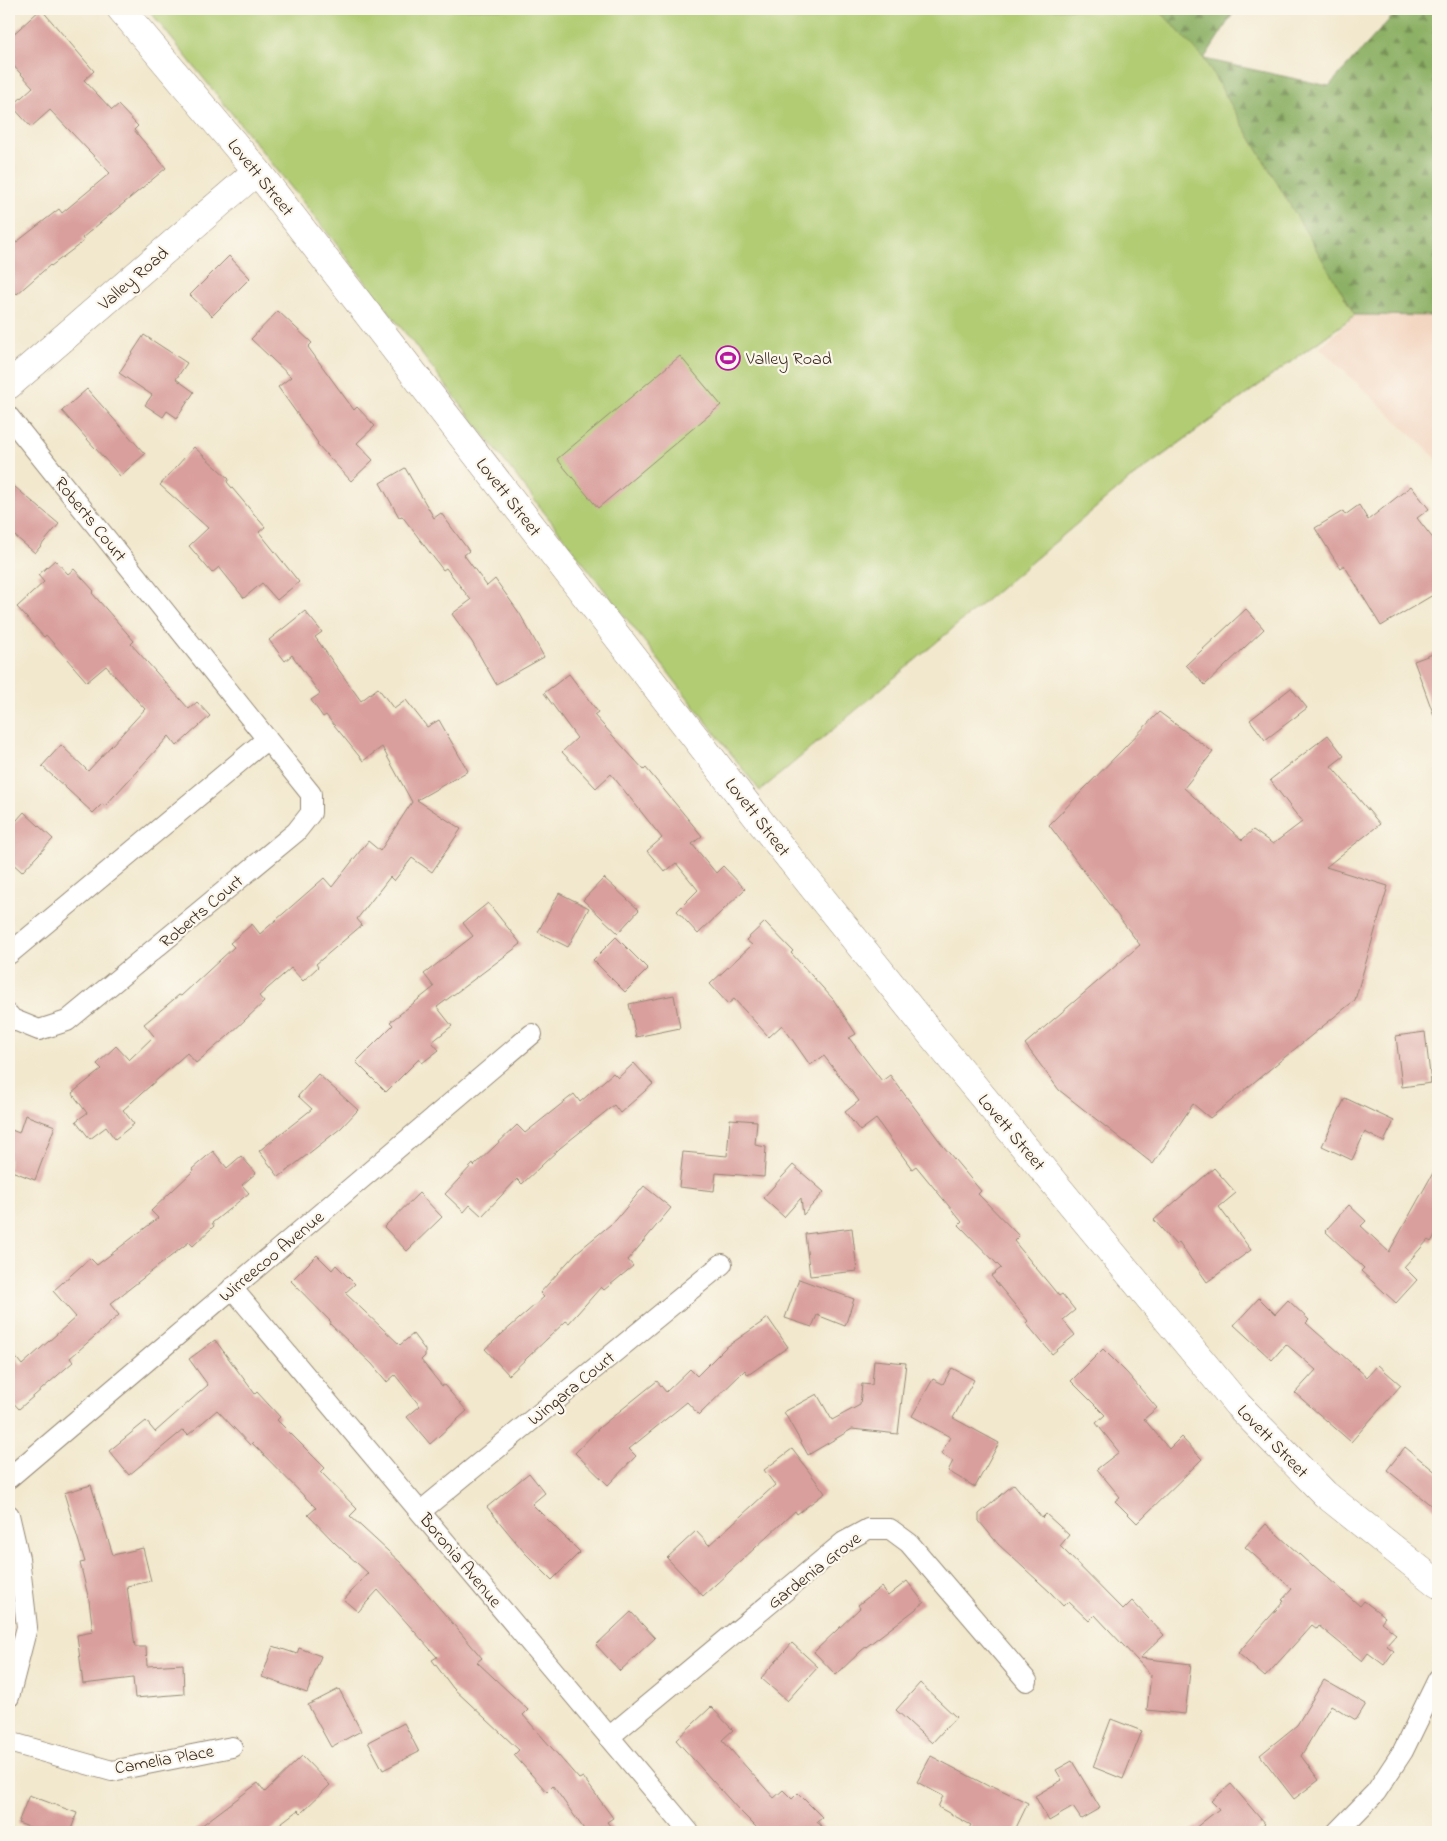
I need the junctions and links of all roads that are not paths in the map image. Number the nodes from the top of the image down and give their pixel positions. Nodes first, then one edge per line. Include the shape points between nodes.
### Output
1 (121, 9) edge
2 (257, 171) junction
3 (11, 377) edge
4 (9, 417) edge
5 (267, 739) junction
6 (9, 954) edge
7 (9, 1014) edge
8 (532, 1034) dead end
9 (722, 1264) dead end
10 (232, 1288) junction
11 (9, 1478) edge
12 (420, 1512) junction
13 (9, 1515) edge
14 (1438, 1584) edge
15 (1438, 1679) edge
16 (1027, 1681) dead end
17 (9, 1697) edge
18 (609, 1737) junction
19 (9, 1742) edge
20 (232, 1746) dead end
21 (689, 1832) edge
22 (1337, 1832) edge

1 - 2 street, Lovett Street
2 - 3 street, Valley Road
2 - 14 street, Lovett Street via 763,825 939,1044 1238,1405 1325,1494
4 - 5 street, Roberts Court
5 - 6 street
5 - 7 street, Roberts Court via 310,794 311,813 296,832 67,1022 39,1030 12,1019
8 - 10 street, Wirreecoo Avenue
9 - 12 street, Wingara Court
10 - 11 street, Wirreecoo Avenue
10 - 12 street, Boronia Avenue
12 - 18 street, Boronia Avenue
13 - 17 street via 19,1558 27,1627
15 - 22 street via 1403,1751 1376,1792
16 - 18 street, Gardenia Grove via 909,1543 890,1529 868,1529 844,1542
18 - 21 street, Boronia Avenue
19 - 20 street, Camelia Place via 112,1771

